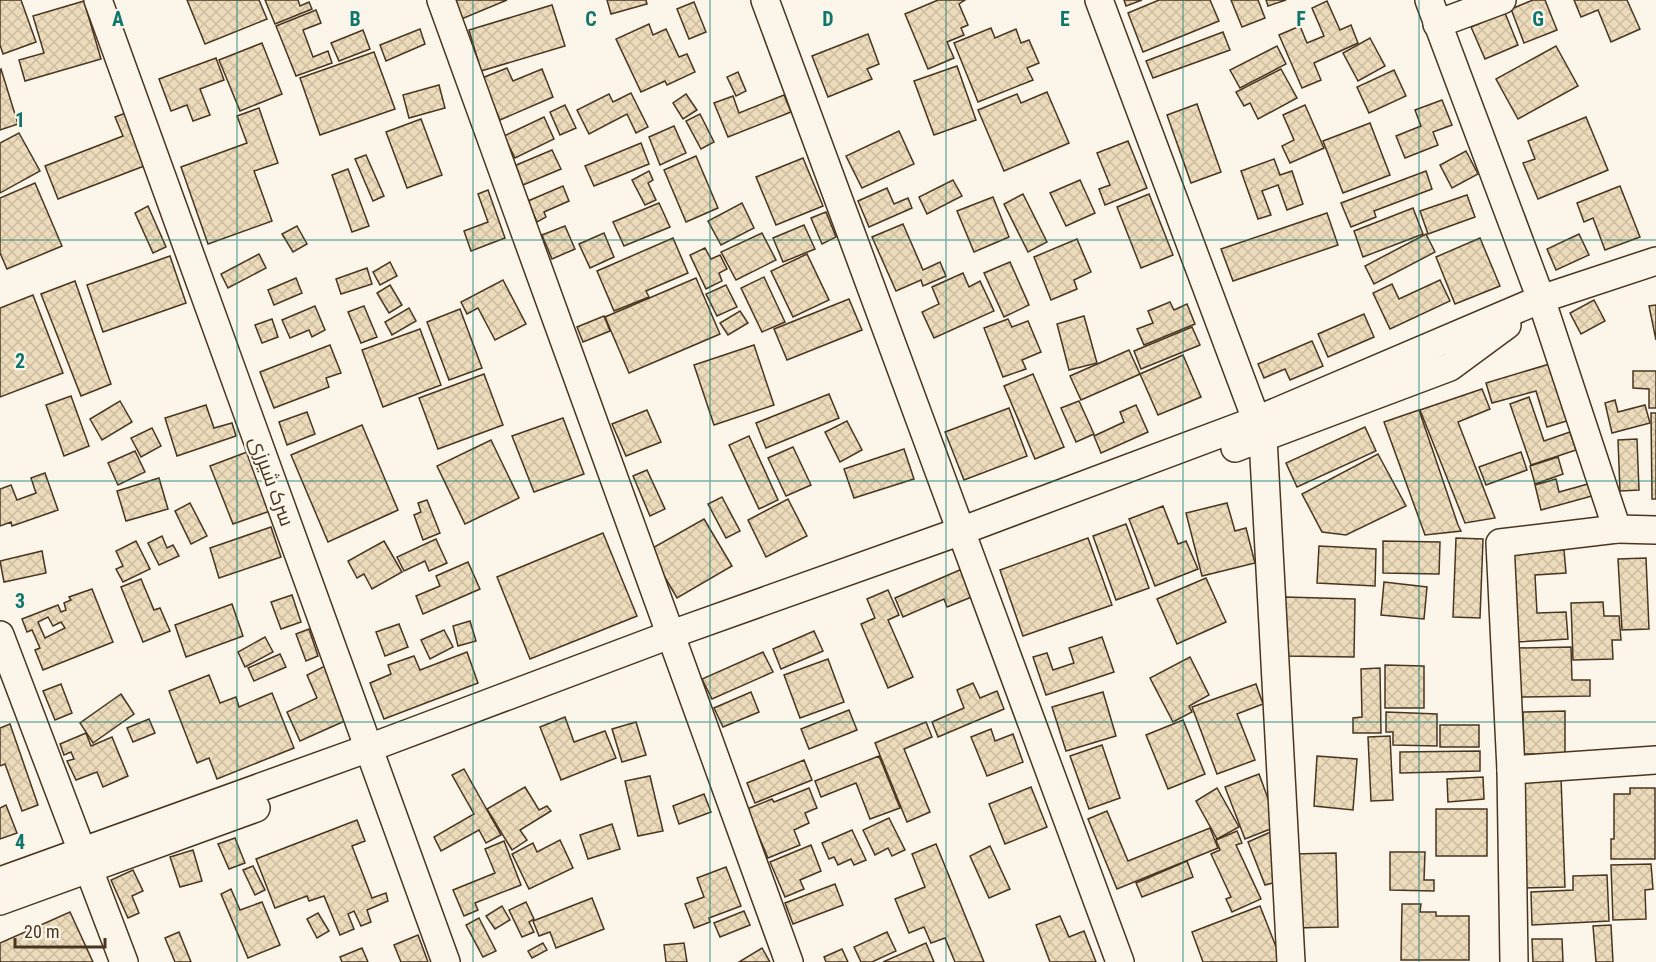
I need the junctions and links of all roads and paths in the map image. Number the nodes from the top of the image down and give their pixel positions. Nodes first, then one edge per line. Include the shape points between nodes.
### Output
1 (98, 0) edge
2 (441, 0) edge
3 (765, 0) edge
4 (1099, 0) edge
5 (1502, 0) edge
6 (1433, 12) edge
7 (1656, 261) edge
8 (1541, 299) junction
9 (1260, 429) junction
10 (1617, 529) junction
11 (1656, 530) edge
12 (963, 538) junction
13 (0, 635) edge
14 (674, 642) junction
15 (371, 756) junction
16 (1656, 760) edge
17 (1511, 770) junction
18 (83, 860) junction
19 (0, 881) edge
20 (0, 901) edge
21 (124, 962) edge
22 (446, 962) edge
23 (789, 962) edge
24 (1120, 962) edge
25 (1291, 962) edge
26 (1514, 962) edge

1 - 15 street, سرک شیرزی
2 - 14 street
3 - 12 street
4 - 9 street
5 - 6 street
6 - 8 street
7 - 8 street
8 - 9 street
8 - 10 street
9 - 12 street
9 - 25 street
10 - 11 street
10 - 17 street via 1500,543
12 - 14 street
12 - 24 street
13 - 18 street
14 - 15 street
14 - 23 street
15 - 18 street
15 - 22 street, سرک شیرزی
16 - 17 street
17 - 26 street
18 - 19 street
18 - 20 street
18 - 21 street

